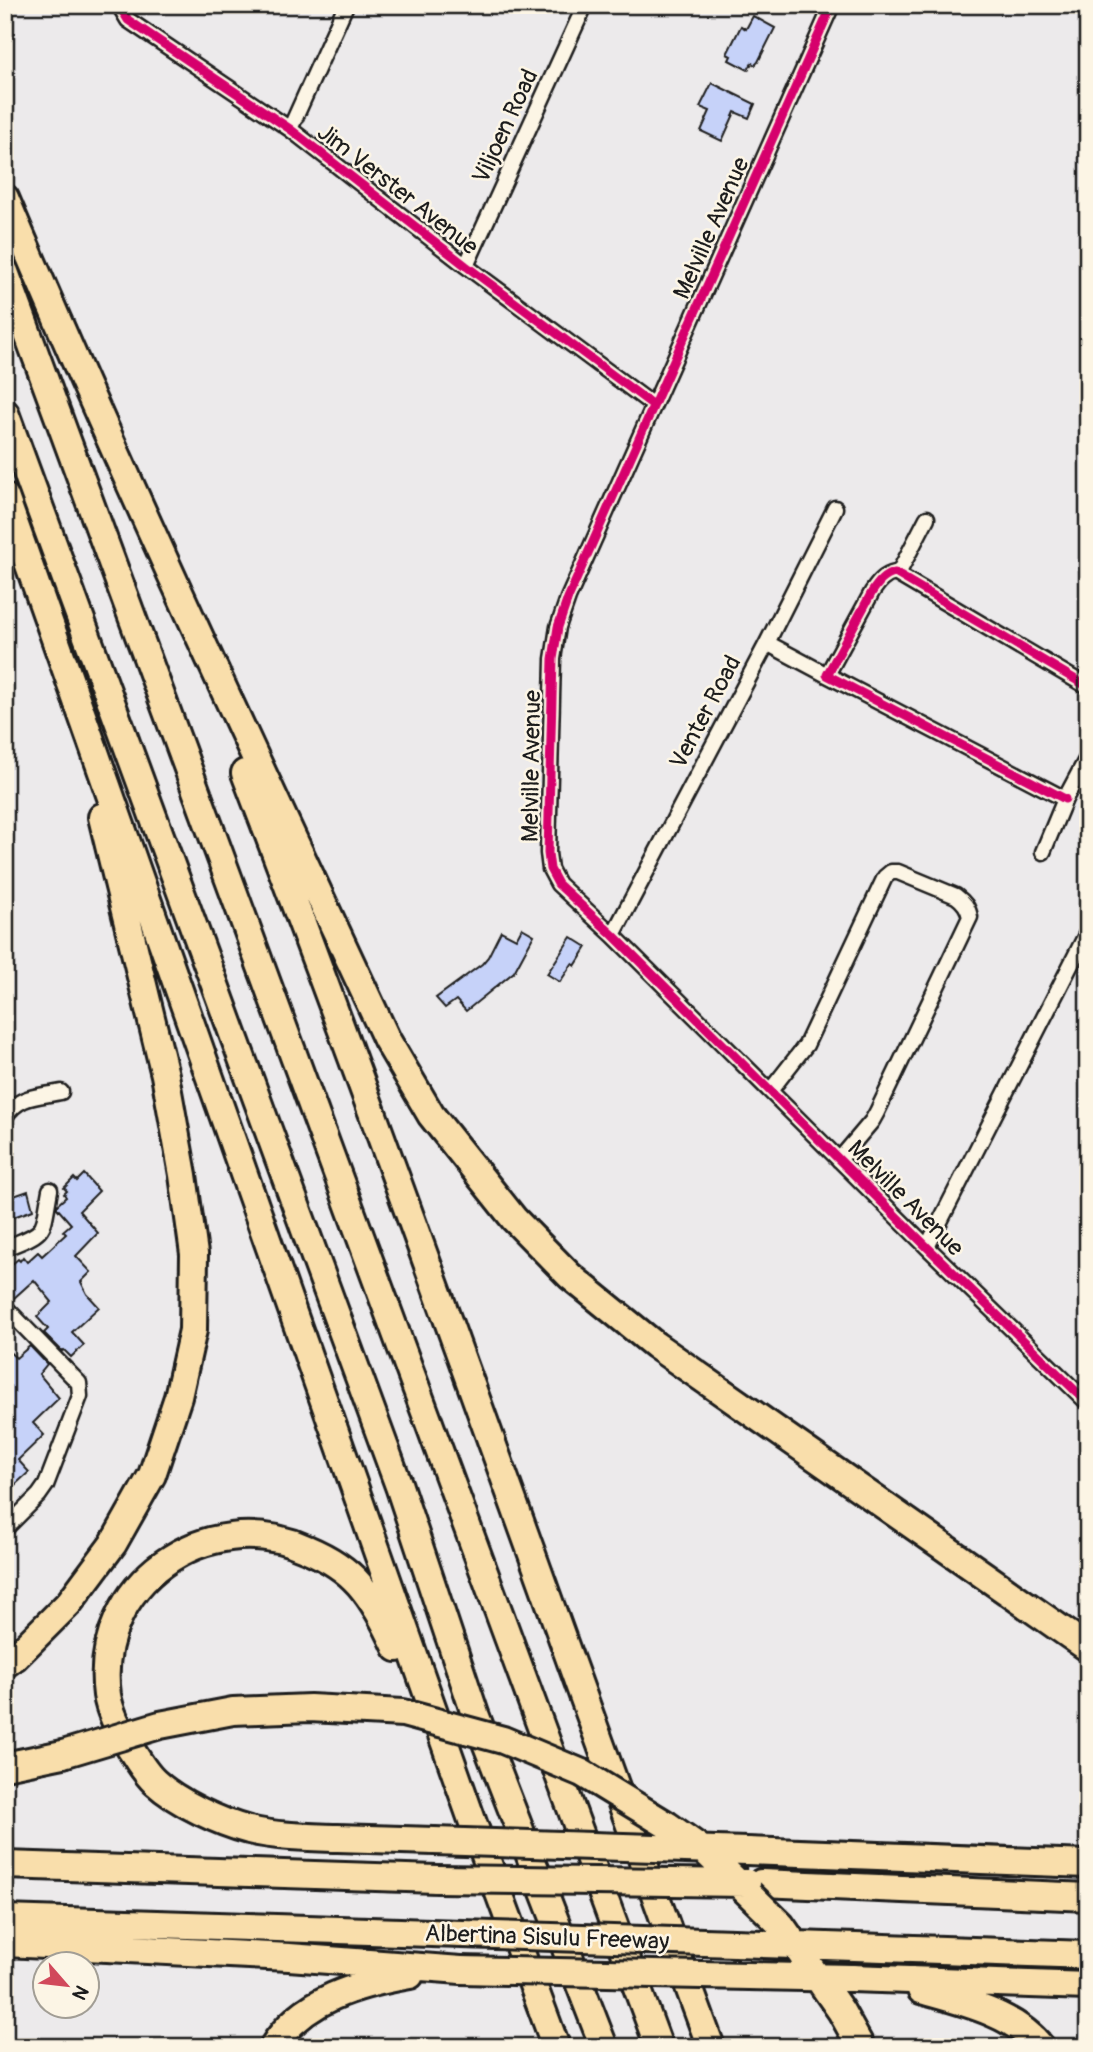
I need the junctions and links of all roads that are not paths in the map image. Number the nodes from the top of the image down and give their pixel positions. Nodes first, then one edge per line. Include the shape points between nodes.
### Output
1 (120, 5) edge
2 (346, 5) edge
3 (585, 5) edge
4 (832, 5) edge
5 (290, 129) junction
6 (5, 198) edge
7 (466, 266) junction
8 (5, 272) edge
9 (653, 405) junction
10 (5, 413) edge
11 (5, 497) edge
12 (835, 508) dead end
13 (927, 517) dead end
14 (159, 549) junction
15 (898, 574) junction
16 (767, 643) junction
17 (66, 673) junction
18 (827, 675) junction
19 (1088, 687) edge
20 (1088, 756) edge
21 (1065, 799) junction
22 (1043, 852) dead end
23 (1088, 931) edge
24 (613, 935) junction
25 (770, 1091) junction
26 (61, 1092) dead end
27 (5, 1117) edge
28 (839, 1160) junction
29 (50, 1190) dead end
30 (927, 1247) junction
31 (5, 1248) edge
32 (6, 1310) edge
33 (1087, 1399) edge
34 (5, 1529) edge
35 (1088, 1648) edge
36 (5, 1664) edge
37 (5, 1766) edge
38 (473, 1823) junction
39 (1088, 1864) edge
40 (5, 1865) edge
41 (1088, 1897) edge
42 (5, 1919) edge
43 (5, 1943) edge
44 (1088, 1955) edge
45 (457, 1970) junction
46 (531, 1979) junction
47 (882, 1979) junction
48 (1088, 1986) edge
49 (273, 2047) edge
50 (549, 2047) edge
51 (556, 2047) edge
52 (604, 2047) edge
53 (659, 2047) edge
54 (711, 2047) edge
55 (861, 2047) edge
56 (1041, 2047) edge

1 - 5 street, Jim Verster Avenue via 128,20
2 - 5 street
3 - 7 street, Viljoen Road
4 - 9 street, Melville Avenue
5 - 7 street, Jim Verster Avenue
6 - 14 highway
7 - 9 street, Jim Verster Avenue
8 - 53 highway
9 - 24 street, Melville Avenue via 568,598 553,659 550,869 558,884
10 - 52 highway via 394,1473 475,1714
11 - 17 highway
12 - 16 street, Venter Road
13 - 15 street
14 - 35 highway via 387,1041 431,1115 514,1219 570,1276 655,1345
14 - 54 highway via 331,997
15 - 18 street via 889,574 872,592
15 - 19 street
16 - 18 street
16 - 24 street, Venter Road
17 - 36 highway via 167,1088 194,1254 193,1330 178,1397 152,1475 113,1544 69,1603
17 - 38 highway
18 - 21 street
20 - 21 street
21 - 22 street
23 - 30 street
24 - 25 street, Melville Avenue
25 - 28 street, Melville Avenue
25 - 28 street via 806,1045 885,877 898,872 963,901 970,917 877,1112
26 - 27 street via 21,1100
28 - 30 street, Melville Avenue
29 - 31 street via 40,1232
30 - 33 street, Melville Avenue
32 - 34 street via 79,1384 80,1396 46,1485
37 - 55 highway, bridge via 160,1725 233,1711 310,1708 403,1713 503,1740 582,1773 707,1853 781,1925
38 - 39 highway, bridge via 388,1629 359,1584 330,1559 292,1542 229,1536 193,1546 165,1562 139,1585 123,1608 106,1666 107,1697 118,1729 155,1782 210,1816 250,1830 293,1837
38 - 46 highway
40 - 41 highway, bridge via 437,1879 761,1883
42 - 44 highway, Albertina Sisulu Freeway, bridge
43 - 45 highway
45 - 47 highway, bridge
45 - 49 highway via 354,1987 325,1998 300,2015
46 - 50 highway
46 - 51 highway
47 - 48 highway
47 - 56 highway via 1004,2018

